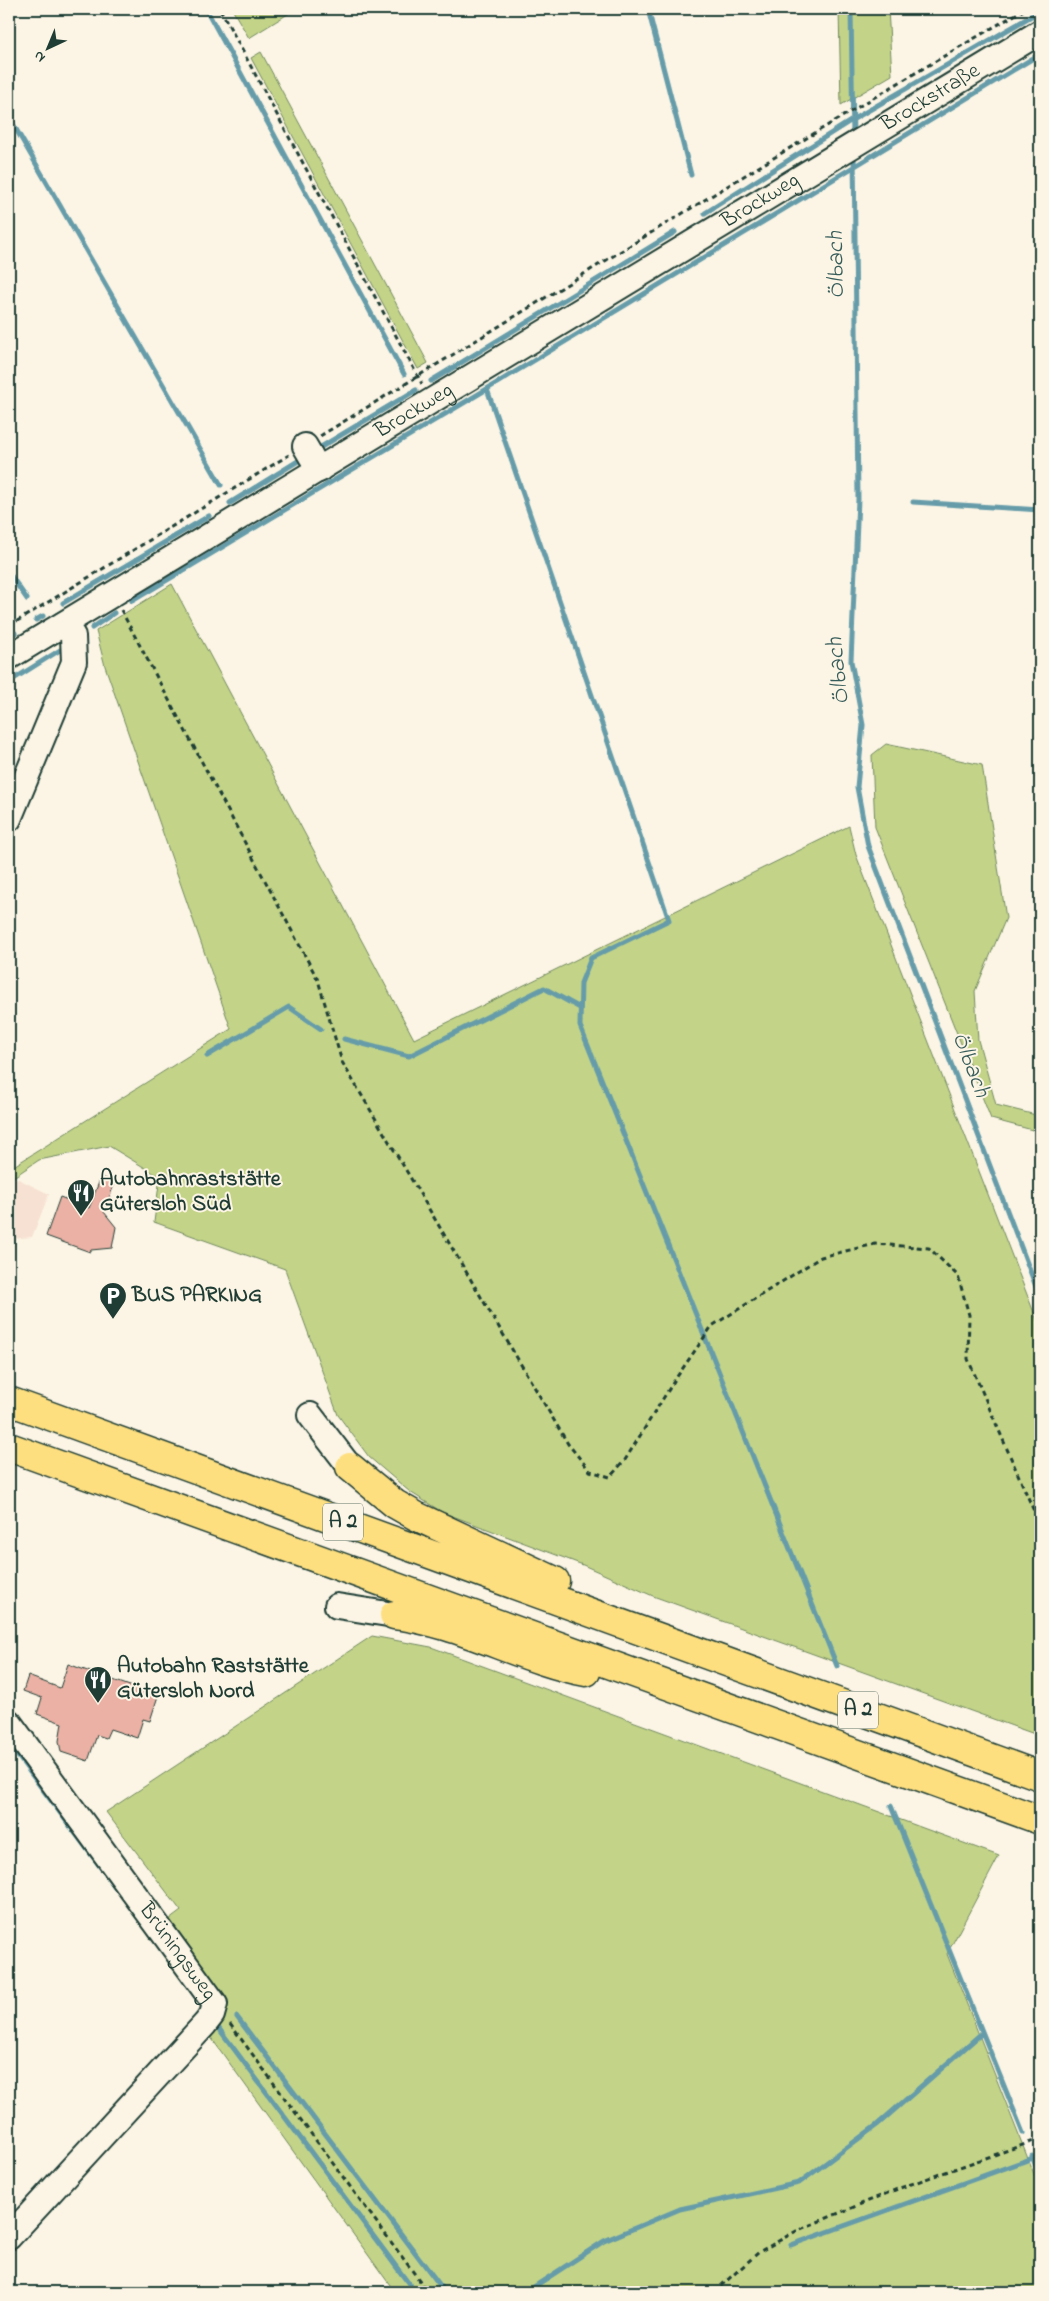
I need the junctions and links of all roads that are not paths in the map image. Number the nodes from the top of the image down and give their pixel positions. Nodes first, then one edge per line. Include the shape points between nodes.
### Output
1 (1040, 32) edge
2 (820, 164) joint
3 (305, 446) road end
4 (319, 470) junction
5 (64, 624) junction
6 (9, 657) edge
7 (9, 819) edge
8 (9, 1401) edge
9 (310, 1423) dead end
10 (9, 1448) edge
11 (346, 1462) joint
12 (337, 1606) dead end
13 (394, 1615) joint
14 (676, 1643) junction
15 (662, 1683) junction
16 (9, 1722) edge
17 (1040, 1776) edge
18 (1040, 1820) edge
19 (9, 2236) edge

1 - 2 street, Brockstraße
2 - 4 street, Brockweg
3 - 4 street
4 - 5 street, Brockweg
5 - 6 street, Brockweg
5 - 7 street via 73,636 74,662
8 - 14 highway, A 2
9 - 11 street
10 - 15 highway, A 2
11 - 14 highway via 395,1504 416,1516 618,1611
12 - 13 street
13 - 15 highway via 434,1623 576,1670
14 - 17 highway, A 2
15 - 18 highway, A 2
16 - 19 street, Brüningsweg via 215,2004 205,2024

